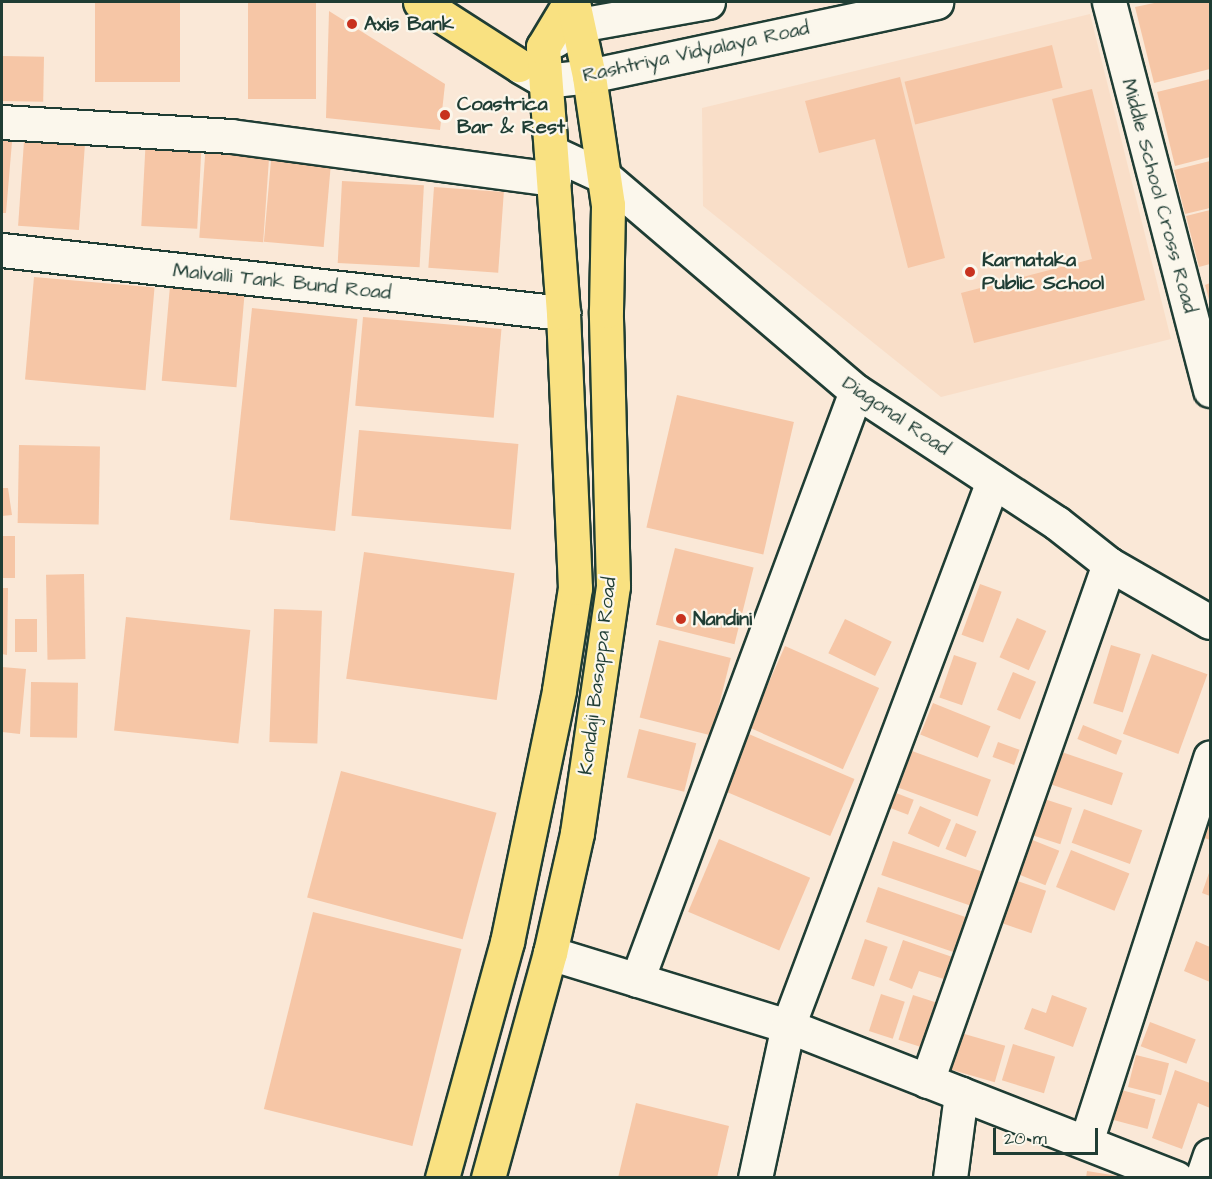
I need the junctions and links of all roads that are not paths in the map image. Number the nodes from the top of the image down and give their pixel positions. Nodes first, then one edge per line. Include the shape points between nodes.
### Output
1 (420, 2) edge
2 (708, 2) edge
3 (936, 2) edge
4 (1109, 2) edge
5 (574, 9) edge
6 (535, 64) junction
7 (590, 83) junction
8 (2, 122) edge
9 (552, 165) junction
10 (604, 177) junction
11 (2, 255) edge
12 (564, 314) junction
13 (1206, 354) edge
14 (1210, 390) edge
15 (856, 391) junction
16 (993, 481) junction
17 (1109, 564) junction
18 (1210, 622) edge
19 (1210, 757) edge
20 (550, 953) junction
21 (637, 980) junction
22 (788, 1026) junction
23 (927, 1081) junction
24 (961, 1094) junction
25 (1086, 1142) junction
26 (1210, 1155) edge
27 (442, 1178) edge
28 (488, 1178) edge
29 (755, 1178) edge
30 (950, 1178) edge
31 (1176, 1178) edge
32 (1202, 1178) edge

1 - 6 main road
2 - 5 street
3 - 7 street, Rashtriya Vidyalaya Road
4 - 13 street, Middle School Cross Road
5 - 6 street
5 - 7 main road, Kondaji Basappa Road
6 - 7 street, Rashtriya Vidyalaya Road
6 - 9 main road, Kondaji Basappa Road
7 - 10 main road, Kondaji Basappa Road
8 - 9 street, Diagonal Road via 231,136
9 - 10 street, Diagonal Road
9 - 12 main road, Kondaji Basappa Road
10 - 15 street, Diagonal Road
10 - 20 main road, Kondaji Basappa Road via 608,205 606,311 613,586 577,833
11 - 12 street, Malvalli Tank Bund Road
12 - 27 main road, Kondaji Basappa Road via 575,588 559,690 507,942
13 - 14 street, Middle School Cross Road
15 - 16 street, Diagonal Road
15 - 21 street
16 - 17 street, Diagonal Road via 1057,522
16 - 22 street
17 - 18 street, Diagonal Road
17 - 23 street
19 - 25 street
20 - 21 street
20 - 28 main road, Kondaji Basappa Road
21 - 22 street
22 - 23 street
22 - 29 street
23 - 24 street
24 - 25 street
24 - 30 street
25 - 31 street
26 - 32 street

